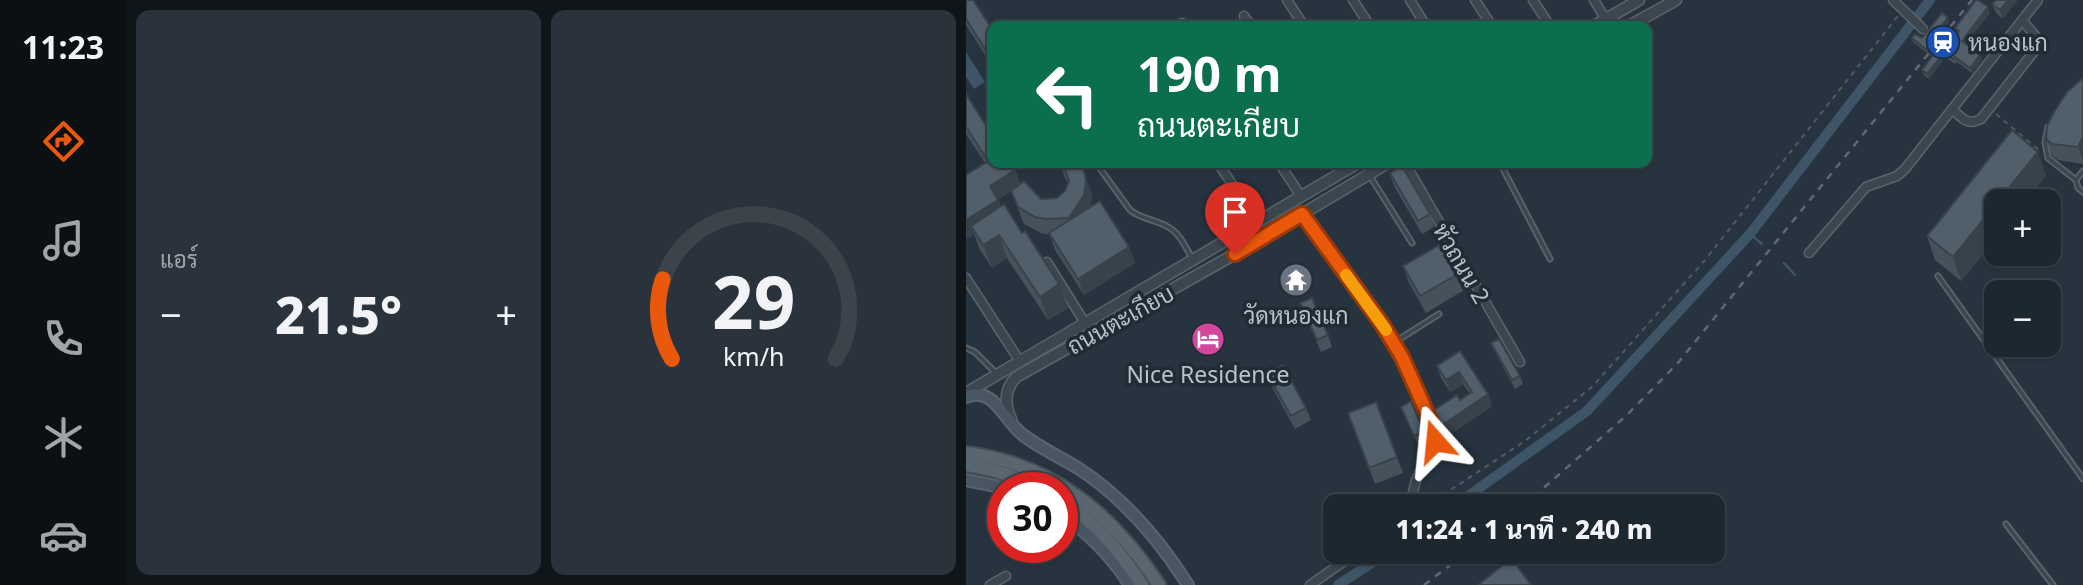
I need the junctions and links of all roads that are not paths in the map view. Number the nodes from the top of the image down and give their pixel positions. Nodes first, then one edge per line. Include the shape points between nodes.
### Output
1 (1287, 0) edge
2 (1353, 0) edge
3 (1410, 0) edge
4 (1475, 0) edge
5 (1533, 0) edge
6 (1594, 0) edge
7 (1639, 0) edge
8 (1676, 0) edge
9 (1893, 0) edge
10 (2038, 0) edge
11 (1657, 5) edge
12 (1244, 16) dead end
13 (1606, 20) joint
14 (2022, 20) junction
15 (1248, 21) edge
16 (1301, 21) edge
17 (1367, 21) edge
18 (1423, 21) edge
19 (1489, 21) edge
20 (1547, 21) edge
21 (1636, 21) edge
22 (1923, 29) dead end
23 (1952, 110) junction
24 (2049, 123) edge
25 (1100, 168) edge
26 (1221, 168) edge
27 (1283, 168) edge
28 (1342, 168) edge
29 (1379, 168) edge
30 (1408, 168) edge
31 (1503, 168) edge
32 (2083, 170) edge
33 (1369, 174) junction
34 (2076, 180) junction
35 (2083, 192) edge
36 (1303, 195) junction
37 (1314, 208) junction
38 (1302, 214) junction
39 (1256, 222) junction
40 (1412, 243) dead end
41 (1809, 253) dead end
42 (1550, 259) dead end
43 (1193, 260) junction
44 (1047, 262) edge
45 (1938, 276) dead end
46 (966, 278) edge
47 (1438, 314) dead end
48 (1085, 323) junction
49 (1394, 343) junction
50 (966, 348) edge
51 (1019, 360) junction
52 (1520, 362) dead end
53 (997, 374) junction
54 (966, 395) edge
55 (1022, 435) junction
56 (966, 453) edge
57 (966, 465) edge
58 (1008, 472) edge
59 (1020, 472) edge
60 (2083, 479) edge
61 (966, 480) edge
62 (987, 484) edge
63 (1413, 494) edge
64 (1078, 496) edge
65 (1078, 513) edge
66 (2006, 524) dead end
67 (1078, 527) edge
68 (1340, 564) edge
69 (1006, 576) dead end
70 (990, 585) edge
71 (1130, 585) edge
72 (1142, 585) edge
73 (1158, 585) edge
74 (1188, 585) edge
75 (1310, 585) edge
76 (2053, 585) edge

1 - 16 street
2 - 17 street
3 - 18 street
4 - 19 street
5 - 20 street
6 - 13 street
7 - 13 street
8 - 11 street
9 - 22 street
10 - 14 street
11 - 21 street
12 - 15 street
14 - 23 street
14 - 23 street via 2038,39 2036,49 1981,119 1966,122
23 - 41 street via 1905,170 1866,187
24 - 34 lane via 2048,158
25 - 43 lane via 1135,215 1176,233
26 - 39 street
27 - 36 street
28 - 36 street, ถนนตะเกียบ
29 - 33 street, ถนนตะเกียบ
30 - 52 street, หัวถนน 2
31 - 42 lane
32 - 34 lane
33 - 37 street, ถนนตะเกียบ
33 - 40 lane
34 - 35 lane
36 - 37 street
36 - 39 street, ถนนตะเกียบ
37 - 38 street, ถนนตะเกียบ
38 - 49 street
38 - 55 street, ถนนตะเกียบ via 1016,377 1006,403
39 - 43 street, ถนนตะเกียบ
43 - 48 street, ถนนตะเกียบ
44 - 48 street
45 - 60 lane
46 - 51 street
47 - 49 lane
48 - 51 street, ถนนตะเกียบ
49 - 63 street via 1436,435
50 - 53 lane
51 - 53 street, ถนนตะเกียบ
53 - 54 street, ถนนตะเกียบ
54 - 55 main road via 989,397
55 - 74 main road via 1111,493 1141,521
56 - 59 main road via 988,456
57 - 58 main road
61 - 62 main road
64 - 73 main road via 1101,514
65 - 72 main road via 1114,546
66 - 76 lane
67 - 71 main road
68 - 75 street
69 - 70 street

